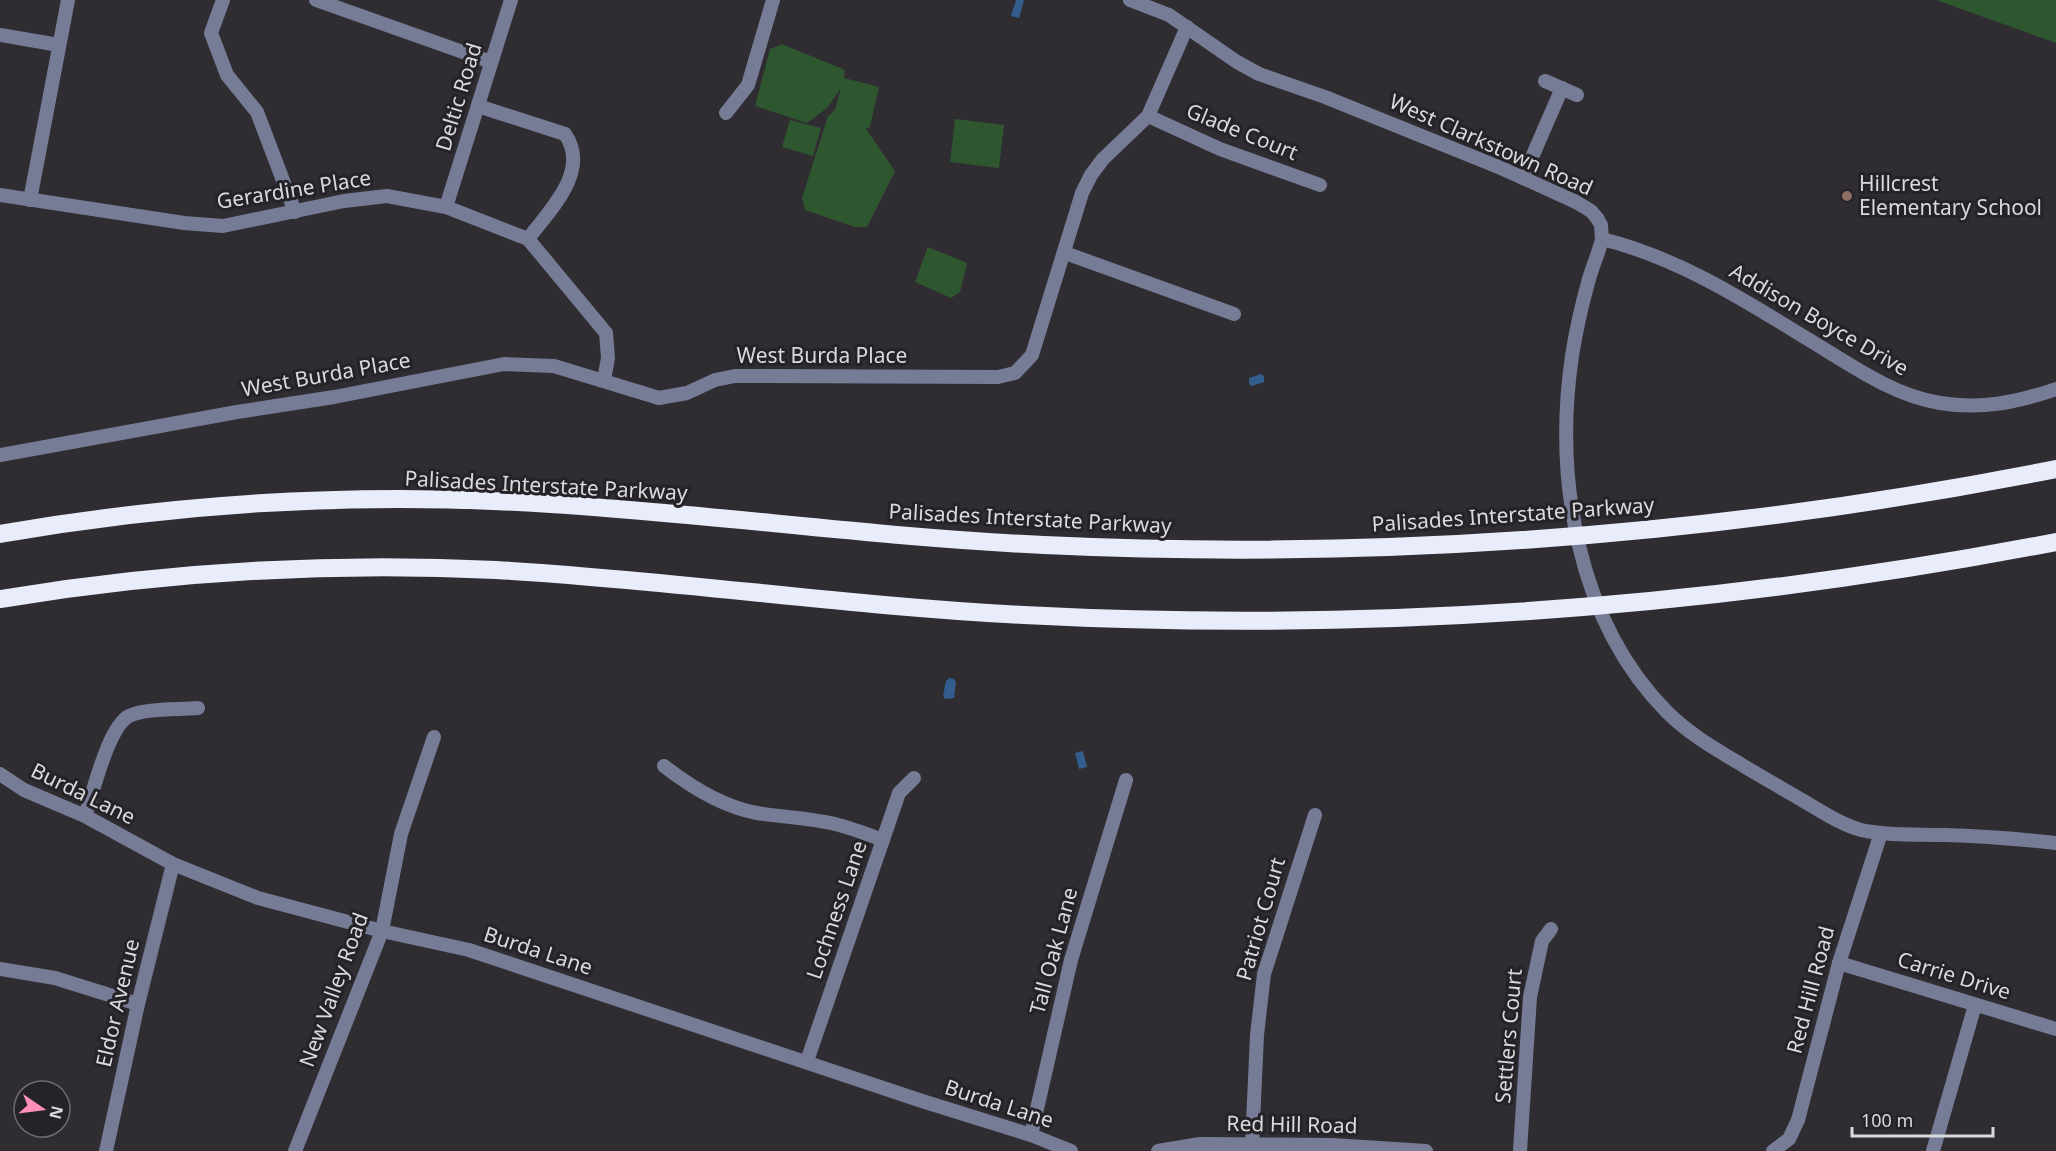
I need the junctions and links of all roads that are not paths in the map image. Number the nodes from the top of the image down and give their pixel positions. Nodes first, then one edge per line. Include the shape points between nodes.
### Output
1 (68, 0) edge
2 (223, 0) edge
3 (315, 0) edge
4 (511, 0) edge
5 (773, 0) edge
6 (1130, 0) edge
7 (1187, 27) junction
8 (0, 35) edge
9 (58, 45) junction
10 (491, 63) junction
11 (1545, 81) dead end
12 (1562, 88) junction
13 (1577, 95) dead end
14 (478, 106) junction
15 (726, 113) dead end
16 (1148, 116) junction
17 (1523, 178) junction
18 (1320, 185) dead end
19 (0, 195) edge
20 (30, 200) junction
21 (446, 207) junction
22 (295, 212) junction
23 (528, 239) junction
24 (1602, 239) junction
25 (1065, 254) junction
26 (1234, 314) dead end
27 (604, 380) junction
28 (2056, 389) edge
29 (0, 455) edge
30 (2056, 469) edge
31 (0, 534) edge
32 (2056, 542) edge
33 (0, 599) edge
34 (198, 708) dead end
35 (434, 737) dead end
36 (664, 766) dead end
37 (0, 774) edge
38 (914, 778) dead end
39 (1126, 780) dead end
40 (1315, 815) dead end
41 (85, 816) junction
42 (1881, 832) junction
43 (883, 840) junction
44 (2056, 843) edge
45 (173, 864) junction
46 (1551, 929) dead end
47 (382, 931) junction
48 (1839, 963) junction
49 (0, 969) edge
50 (138, 1004) junction
51 (1974, 1005) junction
52 (2056, 1029) edge
53 (807, 1061) junction
54 (1031, 1135) junction
55 (1252, 1145) junction
56 (1331, 1148) edge
57 (106, 1151) edge
58 (295, 1151) edge
59 (1071, 1151) edge
60 (1158, 1151) edge
61 (1426, 1151) edge
62 (1520, 1151) edge
63 (1773, 1151) edge
64 (1933, 1151) edge

1 - 9 street
2 - 22 street via 211,33 227,75 257,112
3 - 10 street
4 - 10 street, Deltic Road
5 - 15 street via 748,85
6 - 7 street, West Clarkstown Road via 1169,15
7 - 16 street, West Burda Place
7 - 17 street, West Clarkstown Road via 1259,74
8 - 9 street
9 - 20 street
10 - 14 street, Deltic Road
11 - 12 street
12 - 13 street
12 - 17 street
14 - 21 street, Deltic Road
14 - 23 street via 565,135 572,145 569,179 563,195
16 - 18 street, Glade Court via 1221,149
16 - 25 street, West Burda Place via 1091,175
17 - 24 street, West Clarkstown Road via 1591,211 1601,225
19 - 20 street, Gerardine Place
20 - 22 street, Gerardine Place via 223,226
21 - 22 street, Gerardine Place via 387,196
21 - 23 street, Gerardine Place
23 - 27 street, Gerardine Place via 606,333 608,358
24 - 28 street, Addison Boyce Drive via 1646,251 1684,268 1873,378 1917,398 1953,405 1991,406
24 - 42 street via 1582,307 1570,371 1567,438 1573,514 1586,573 1606,623 1653,696 1690,732 1833,818
25 - 26 street
25 - 27 street, West Burda Place via 1032,355 1015,373 998,377 735,376 659,398
27 - 29 street, West Burda Place via 554,366 504,364
30 - 31 highway, Palisades Interstate Parkway via 1865,502 1702,524 1528,540 1389,547 1215,550 1039,545 552,504 415,499 207,507
32 - 33 highway via 1858,576 1708,595 1544,610 1370,619 1020,615 880,606 542,573 428,568 212,574
34 - 41 street via 142,712 117,727
35 - 47 street, New Valley Road via 400,834
36 - 43 street via 686,784 723,802 756,813 835,824
37 - 41 street, Burda Lane via 24,790
38 - 43 street, Lochness Lane via 899,793
39 - 54 street, Tall Oak Lane via 1071,960
40 - 55 street, Patriot Court via 1264,974
41 - 45 street, Burda Lane
42 - 44 street
42 - 48 street, Red Hill Road
43 - 53 street, Lochness Lane
45 - 47 street, Burda Lane via 258,898
45 - 50 street, Eldor Avenue
46 - 62 street, Settlers Court via 1542,941 1530,997
47 - 53 street, Burda Lane via 469,950
47 - 58 street, New Valley Road
48 - 51 street, Carrie Drive
48 - 63 street, Red Hill Road via 1798,1120 1789,1139
49 - 50 street via 55,978
50 - 57 street, Eldor Avenue
51 - 52 street, Carrie Drive
51 - 64 street
53 - 54 street, Burda Lane
54 - 59 street, Burda Lane
55 - 56 street, Red Hill Road
55 - 60 street, Red Hill Road via 1200,1144
56 - 61 street, Red Hill Road

